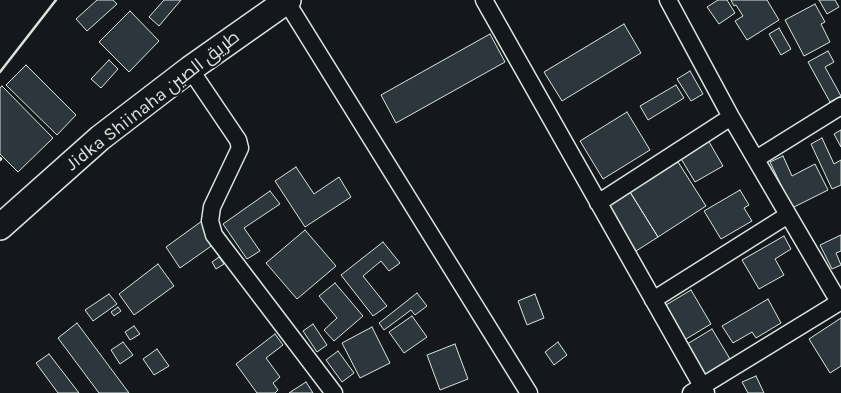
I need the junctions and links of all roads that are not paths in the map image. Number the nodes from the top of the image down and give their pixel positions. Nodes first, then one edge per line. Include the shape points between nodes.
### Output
1 (287, 0) edge
2 (484, 0) edge
3 (668, 0) edge
4 (190, 69) junction
5 (841, 106) edge
6 (731, 117) junction
7 (756, 160) junction
8 (598, 204) junction
9 (788, 214) junction
10 (0, 227) edge
11 (653, 300) junction
12 (840, 302) edge
13 (699, 391) edge
14 (334, 393) edge
15 (530, 393) edge

1 - 4 main road, Jidka Shiinaha طريق الصين
1 - 15 street
2 - 8 street
3 - 6 street
4 - 10 main road, Jidka Shiinaha طريق الصين via 100,138
4 - 14 street via 238,140 240,148 212,207 210,221 214,235
5 - 7 street
6 - 7 street
6 - 8 street
7 - 9 street
8 - 11 street
9 - 11 street
9 - 12 street
11 - 13 street
12 - 13 street

